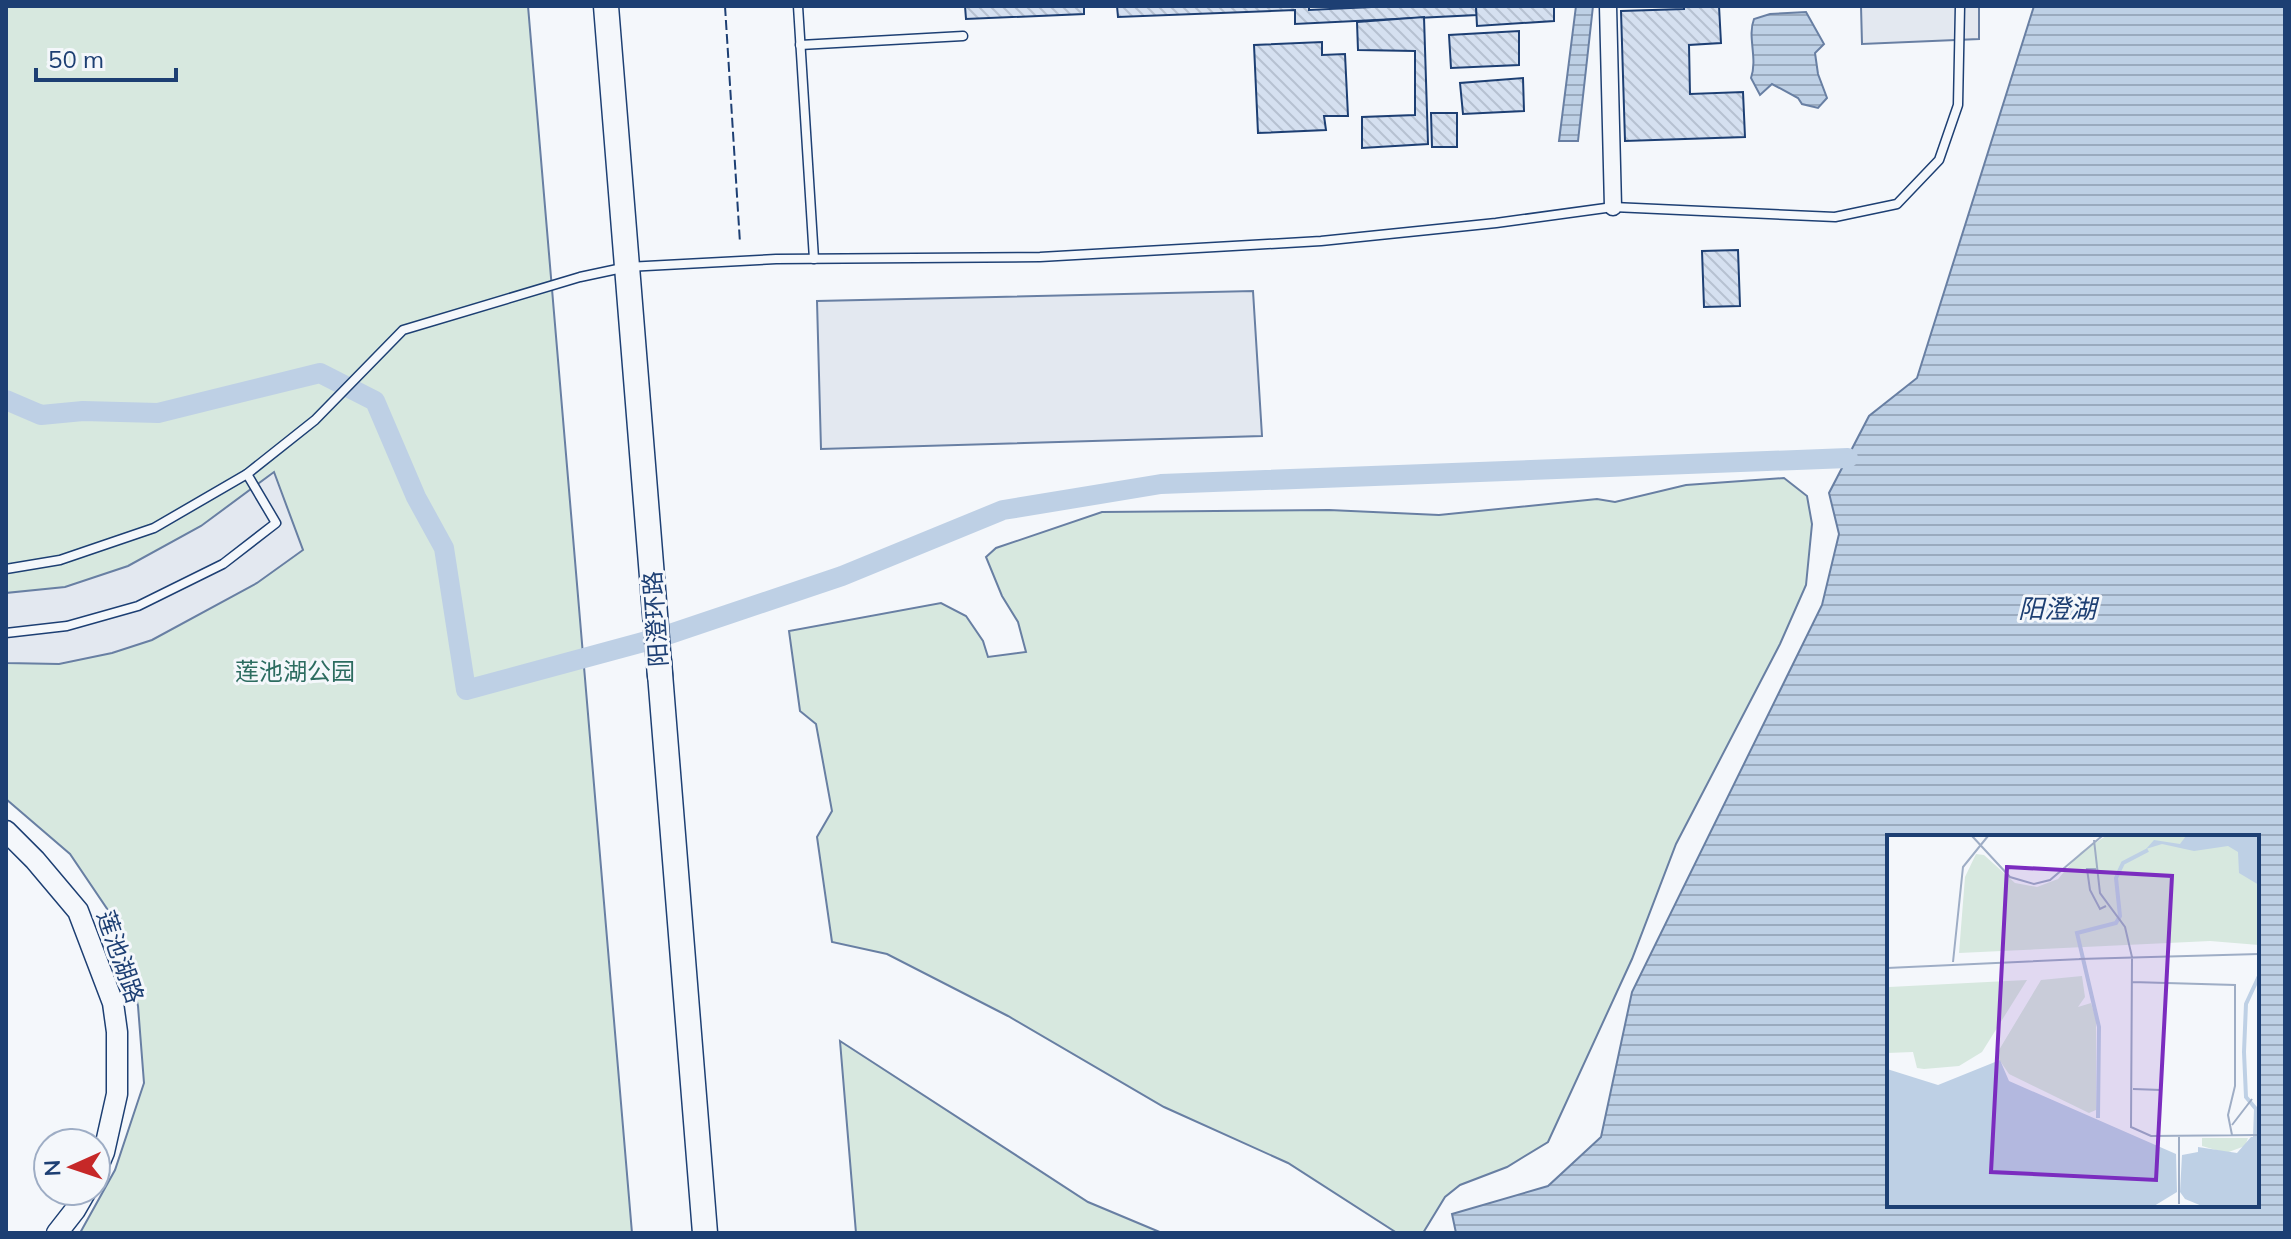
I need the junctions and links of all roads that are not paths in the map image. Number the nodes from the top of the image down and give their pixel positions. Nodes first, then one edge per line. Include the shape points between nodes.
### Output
1 (606, 6) edge
2 (798, 6) edge
3 (1608, 6) edge
4 (1960, 6) edge
5 (963, 36) dead end
6 (800, 45) junction
7 (1613, 207) junction
8 (814, 259) junction
9 (627, 267) junction
10 (247, 474) junction
11 (6, 569) edge
12 (6, 633) edge
13 (6, 831) edge
14 (110, 1127) edge
15 (77, 1207) edge
16 (57, 1233) edge
17 (705, 1233) edge

1 - 9 main road, 阳澄环路
2 - 6 lane
3 - 7 street
4 - 7 lane via 1958,105 1939,160 1897,204 1835,217
5 - 6 lane
6 - 8 lane
7 - 8 lane via 1321,241 1040,257
8 - 9 lane
9 - 10 lane via 403,330 325,410
9 - 17 main road, 阳澄环路
10 - 11 lane via 154,528 60,560
10 - 12 lane via 276,523 223,564 138,606 67,626
13 - 14 street, 莲池湖路 via 78,911 113,1003 117,1094
15 - 16 street

